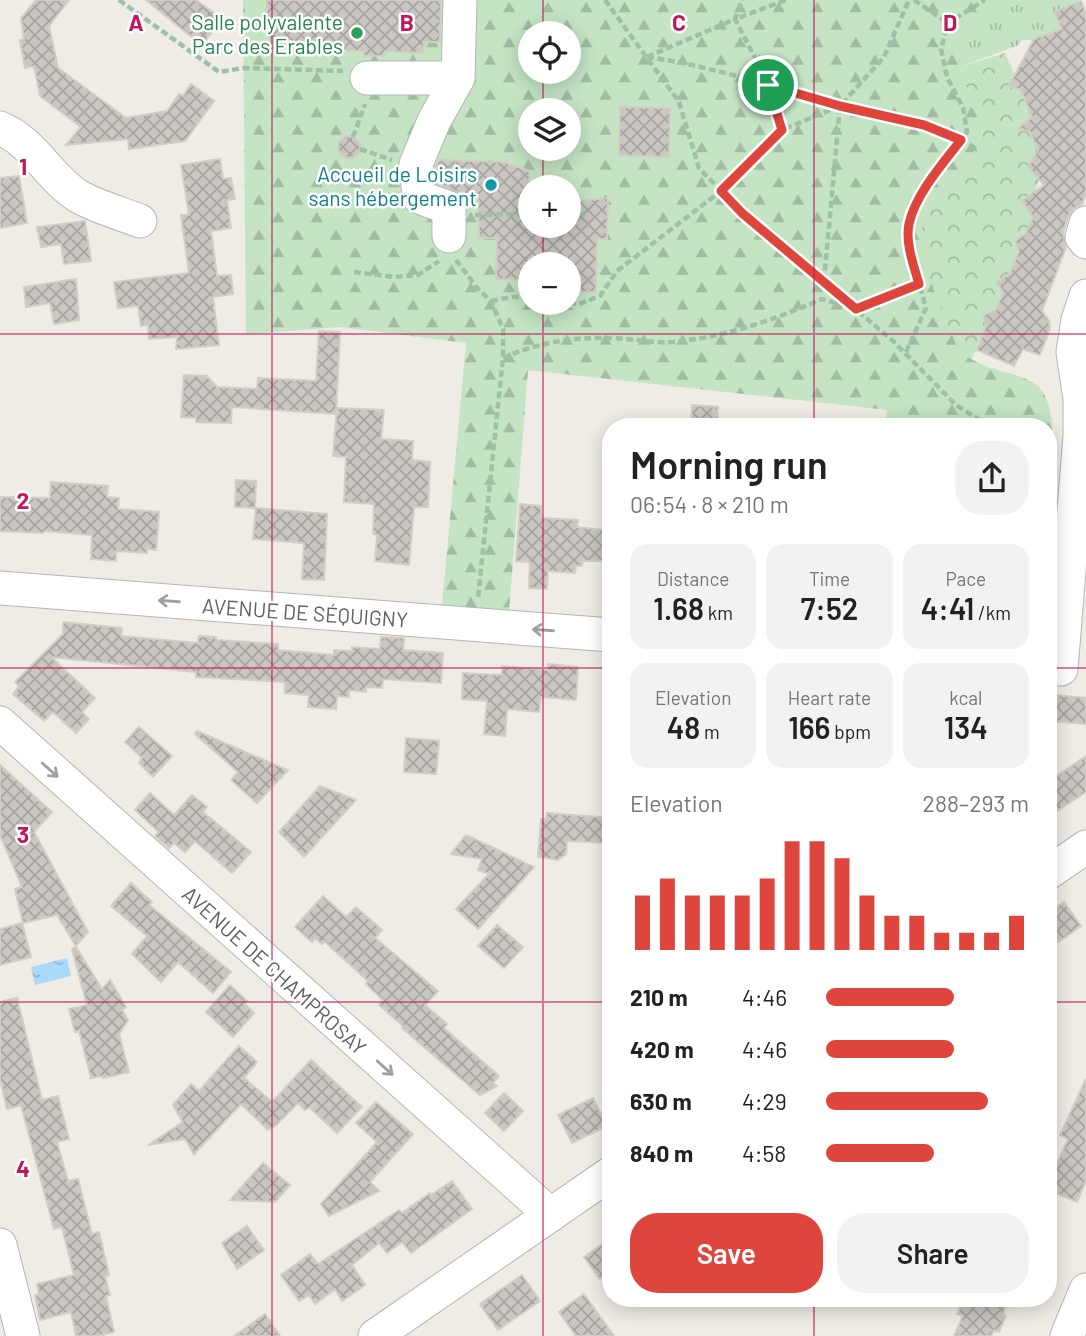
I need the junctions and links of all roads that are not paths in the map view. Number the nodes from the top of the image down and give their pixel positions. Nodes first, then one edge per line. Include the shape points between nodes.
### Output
1 (460, 0) edge
2 (367, 78) road end
3 (458, 78) junction
4 (0, 128) edge
5 (140, 221) dead end
6 (1086, 223) edge
7 (450, 235) road end
8 (1086, 243) edge
9 (1086, 296) edge
10 (0, 588) edge
11 (602, 634) edge
12 (1065, 669) edge
13 (0, 723) edge
14 (1086, 847) edge
15 (1057, 867) edge
16 (602, 1180) edge
17 (551, 1215) junction
18 (0, 1245) edge
19 (1086, 1290) edge
20 (23, 1336) edge
21 (375, 1336) edge
22 (1066, 1336) edge

1 - 3 street
2 - 3 street
3 - 7 street via 416,164 419,197 449,208
4 - 5 street via 19,136 79,196
6 - 8 street via 1082,237
9 - 12 street via 1073,352 1080,436
11 -> 10 street, AVENUE DE SÉQUIGNY
13 -> 17 street, AVENUE DE CHAMPROSAY
14 - 15 street
16 - 17 street
17 - 21 street
18 - 20 street
19 - 22 street

